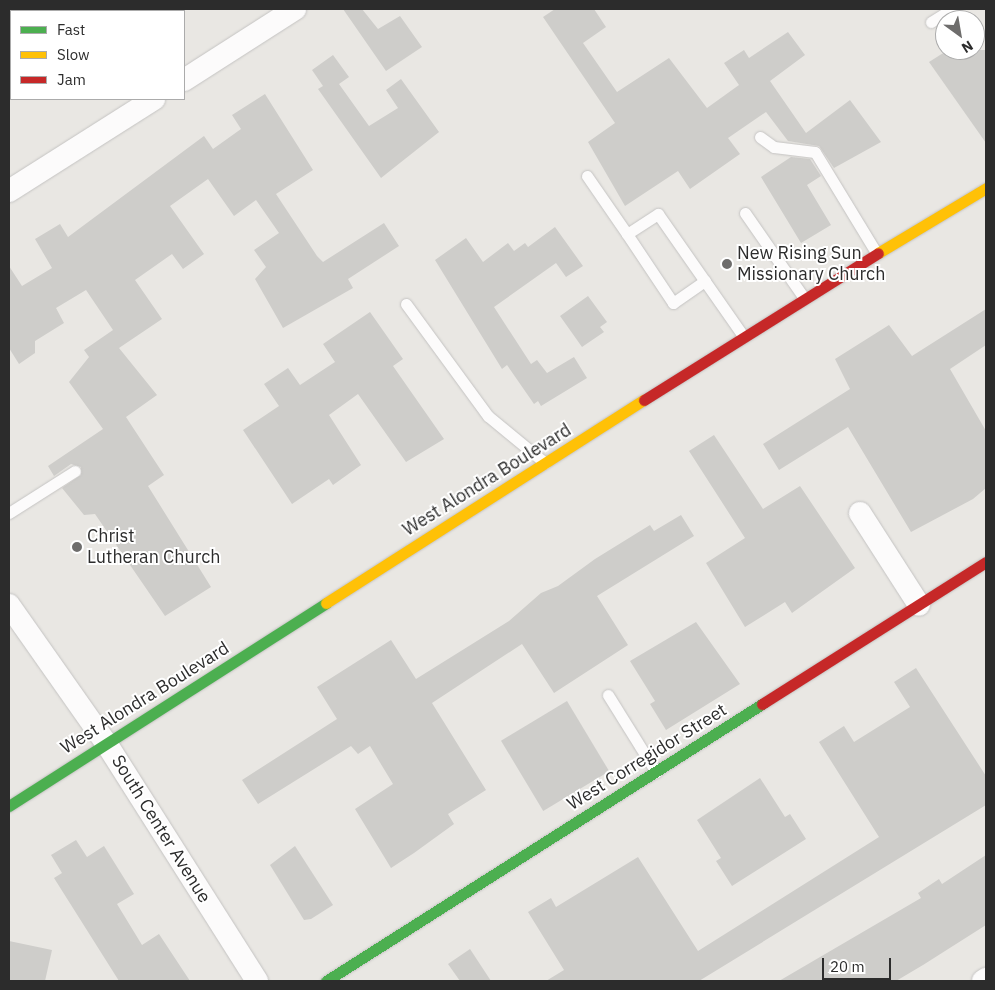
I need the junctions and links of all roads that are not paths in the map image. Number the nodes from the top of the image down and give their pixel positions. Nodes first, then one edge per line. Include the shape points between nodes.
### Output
1 (294, 9) edge
2 (952, 9) edge
3 (931, 22) dead end
4 (185, 79) edge
5 (152, 100) edge
6 (760, 137) dead end
7 (587, 176) dead end
8 (986, 188) edge
9 (9, 192) edge
10 (745, 214) dead end
11 (627, 234) junction
12 (877, 254) junction
13 (705, 281) junction
14 (804, 298) junction
15 (406, 304) dead end
16 (744, 338) junction
17 (546, 464) junction
18 (75, 471) dead end
19 (9, 513) edge
20 (860, 513) dead end
21 (986, 562) edge
22 (9, 605) edge
23 (919, 605) junction
24 (608, 695) dead end
25 (106, 743) junction
26 (656, 772) junction
27 (9, 806) edge
28 (986, 979) edge
29 (257, 981) edge
30 (326, 981) edge
31 (983, 981) edge

1 - 4 street
2 - 3 lane
5 - 9 street
6 - 12 lane via 774,147 814,152
7 - 11 lane
8 - 12 main road, West Alondra Boulevard
10 - 14 lane
11 - 13 lane via 658,214
11 - 13 lane via 672,303
12 - 14 main road, West Alondra Boulevard
13 - 16 lane
14 - 16 main road, West Alondra Boulevard
15 - 17 lane via 488,416
16 - 17 main road, West Alondra Boulevard
17 - 25 main road, West Alondra Boulevard
18 - 19 lane
20 - 23 street
21 - 23 main road, West Corregidor Street
22 - 25 street, South Center Avenue
23 - 26 main road, West Corregidor Street
24 - 26 lane
25 - 27 main road, West Alondra Boulevard
25 - 29 street, South Center Avenue
26 - 30 main road, West Corregidor Street
28 - 31 street

